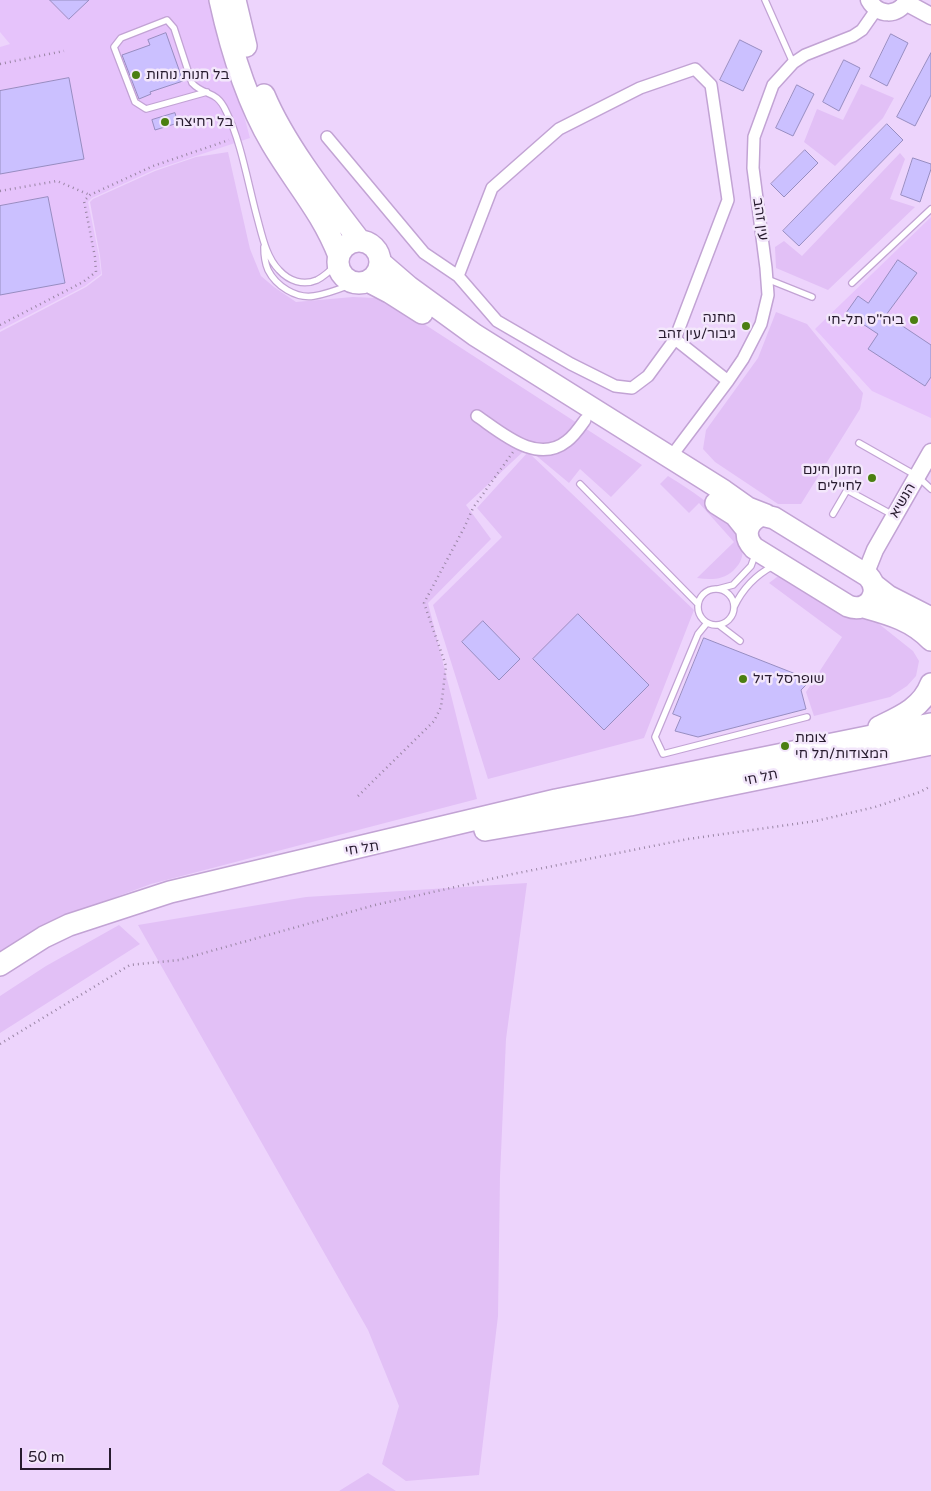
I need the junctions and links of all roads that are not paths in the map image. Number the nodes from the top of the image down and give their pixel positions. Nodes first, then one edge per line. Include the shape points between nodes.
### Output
1 (220, 0) edge
2 (235, 0) edge
3 (765, 0) edge
4 (906, 1) edge
5 (872, 5) edge
6 (931, 16) edge
7 (793, 63) junction
8 (207, 92) junction
9 (326, 137) dead end
10 (931, 209) edge
11 (262, 238) junction
12 (360, 241) junction
13 (338, 259) junction
14 (380, 262) junction
15 (458, 276) junction
16 (767, 278) junction
17 (362, 282) junction
18 (852, 283) dead end
19 (812, 296) dead end
20 (675, 339) junction
21 (728, 380) junction
22 (477, 416) dead end
23 (585, 420) junction
24 (859, 443) dead end
25 (931, 452) edge
26 (670, 458) junction
27 (917, 476) junction
28 (580, 484) dead end
29 (931, 489) edge
30 (833, 514) dead end
31 (766, 515) junction
32 (894, 516) junction
33 (751, 539) junction
34 (781, 565) junction
35 (864, 575) junction
36 (717, 589) junction
37 (698, 604) junction
38 (734, 607) junction
39 (864, 607) junction
40 (707, 623) junction
41 (719, 625) junction
42 (927, 629) edge
43 (740, 640) dead end
44 (931, 652) edge
45 (931, 684) edge
46 (807, 717) dead end
47 (931, 724) edge
48 (845, 742) junction
49 (931, 744) edge
50 (334, 854) junction
51 (0, 965) edge

1 - 13 highway via 246,90 272,144 319,213
2 - 12 highway via 245,42 267,103 299,157
3 - 7 lane
4 - 5 street via 897,11 890,13 883,13
4 - 6 street
5 - 7 street, עין זהב via 862,30
7 - 16 street, עין זהב via 773,85 754,136 753,168
8 - 8 lane via 192,82 174,28 167,20 121,38 114,47 135,102 146,109
8 - 11 lane via 220,98 227,112
9 - 15 street via 424,253
10 - 18 lane
11 - 13 lane via 279,270 299,282 318,279
11 - 17 lane via 268,270 286,290 303,297 314,296
12 - 13 highway via 347,245
12 - 14 highway via 372,245
13 - 17 highway via 343,276
14 - 17 highway via 377,273
14 - 26 highway via 409,288 475,335
15 - 20 street via 497,321 615,386 632,388 648,376
15 - 20 street via 492,188 559,129 640,88 695,69 711,85 728,200
16 - 19 lane
16 - 21 street, עין זהב via 768,294 761,324
17 - 23 highway via 404,301 499,367
20 - 21 street
21 - 26 street, עין זהב
22 - 23 street via 519,444 541,450 568,441
23 - 33 highway via 735,515
24 - 27 lane
25 - 27 street, הנשיא
26 - 31 highway via 748,508
27 - 29 lane
27 - 32 street, הנשיא
28 - 37 lane
30 - 32 lane via 847,490
31 - 33 highway via 752,521
31 - 35 highway
32 - 35 street, הנשיא
33 - 34 highway
33 - 36 lane via 755,558 751,566 733,585
34 - 38 lane via 762,572
34 - 39 highway via 848,606
35 - 39 highway via 875,590 872,600
35 - 42 highway
36 - 37 lane via 704,593
36 - 38 lane via 728,594
37 - 40 lane via 700,616
38 - 41 lane via 730,619
39 - 42 highway via 892,614
40 - 41 lane
40 - 46 lane via 698,634 655,737 663,754
41 - 43 lane
42 - 44 highway
45 - 48 highway via 920,704 906,714
47 - 48 highway, תל חי
48 - 50 highway, תל חי via 556,800
49 - 50 highway, תל חי via 557,819
50 - 51 highway via 170,892 93,916 44,937

